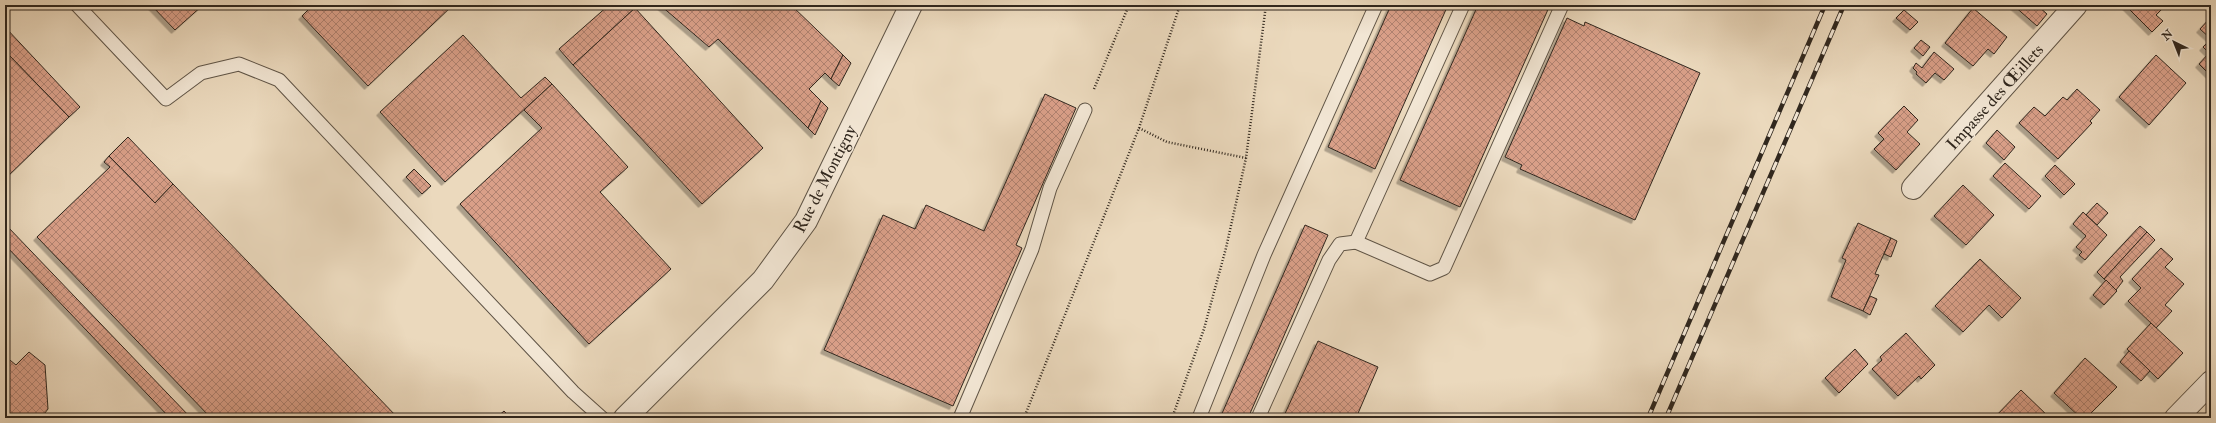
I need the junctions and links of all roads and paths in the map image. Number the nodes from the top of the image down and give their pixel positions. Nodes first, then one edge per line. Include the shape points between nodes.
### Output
1 (77, 5) edge
2 (911, 5) edge
3 (1129, 5) edge
4 (1180, 5) edge
5 (1266, 5) edge
6 (1376, 5) edge
7 (1463, 5) edge
8 (1562, 5) edge
9 (2076, 5) edge
10 (1085, 110) joint
11 (1139, 128) junction
12 (1246, 158) junction
13 (1913, 188) dead end
14 (1356, 242) junction
15 (2211, 382) edge
16 (602, 418) edge
17 (625, 418) edge
18 (960, 418) edge
19 (1024, 418) edge
20 (1172, 418) edge
21 (1199, 418) edge
22 (1258, 418) edge
23 (2176, 418) edge

1 - 16 lane via 166,99 201,73 239,64 278,80 573,392
2 - 17 street, Rue de Montigny via 806,221 764,280
3 - 10 path
4 - 11 path
5 - 12 path
6 - 21 lane via 1264,255
7 - 14 lane
8 - 14 lane via 1444,268 1430,274
9 - 13 street, Impasse des Œillets
10 - 18 lane via 1050,188 1032,249
11 - 12 path via 1167,142
11 - 19 path
12 - 20 path via 1226,248 1204,329
14 - 22 lane via 1340,244 1329,260
15 - 23 street

